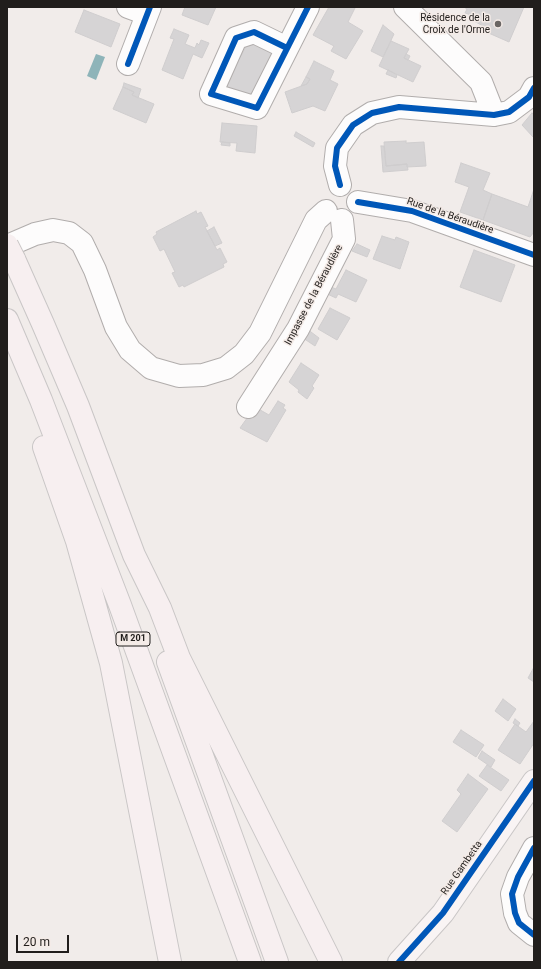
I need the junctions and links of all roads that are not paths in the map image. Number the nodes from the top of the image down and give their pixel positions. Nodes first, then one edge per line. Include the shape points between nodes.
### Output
1 (308, 7) edge
2 (405, 7) edge
3 (142, 9) edge
4 (287, 48) dead end
5 (128, 64) dead end
6 (534, 88) edge
7 (494, 115) junction
8 (340, 185) junction
9 (358, 202) junction
10 (334, 215) junction
11 (9, 250) edge
12 (534, 255) edge
13 (7, 320) edge
14 (7, 338) edge
15 (248, 407) dead end
16 (134, 555) junction
17 (534, 781) edge
18 (534, 848) edge
19 (534, 935) edge
20 (170, 962) edge
21 (250, 962) edge
22 (277, 962) edge
23 (331, 962) edge
24 (400, 962) edge

1 - 4 street
2 - 7 street via 481,82
3 - 5 street
6 - 7 street via 526,100 509,112
7 - 8 street via 399,106 372,113 353,125 338,148 335,166
8 - 9 street via 350,188 357,196
8 - 10 street via 334,186 326,194 324,205
9 - 10 street via 356,212 348,219
9 - 12 street, Rue de la Béraudière via 412,211
10 - 11 street via 316,220 260,334 244,354 226,368 203,375 179,376 151,368 130,350 116,327 82,243 69,233 53,230 35,234
10 - 15 street, Impasse de la Béraudière via 344,239 298,329
11 - 16 highway, M 201 via 78,406
13 - 21 highway, M 201 via 41,400 120,605
14 - 20 highway via 9,350 77,541 111,663
16 - 22 highway, M 201 via 151,615
16 - 23 highway via 160,608 179,658
17 - 24 main road, Rue Gambetta via 443,913
18 - 19 street via 512,894 519,923

